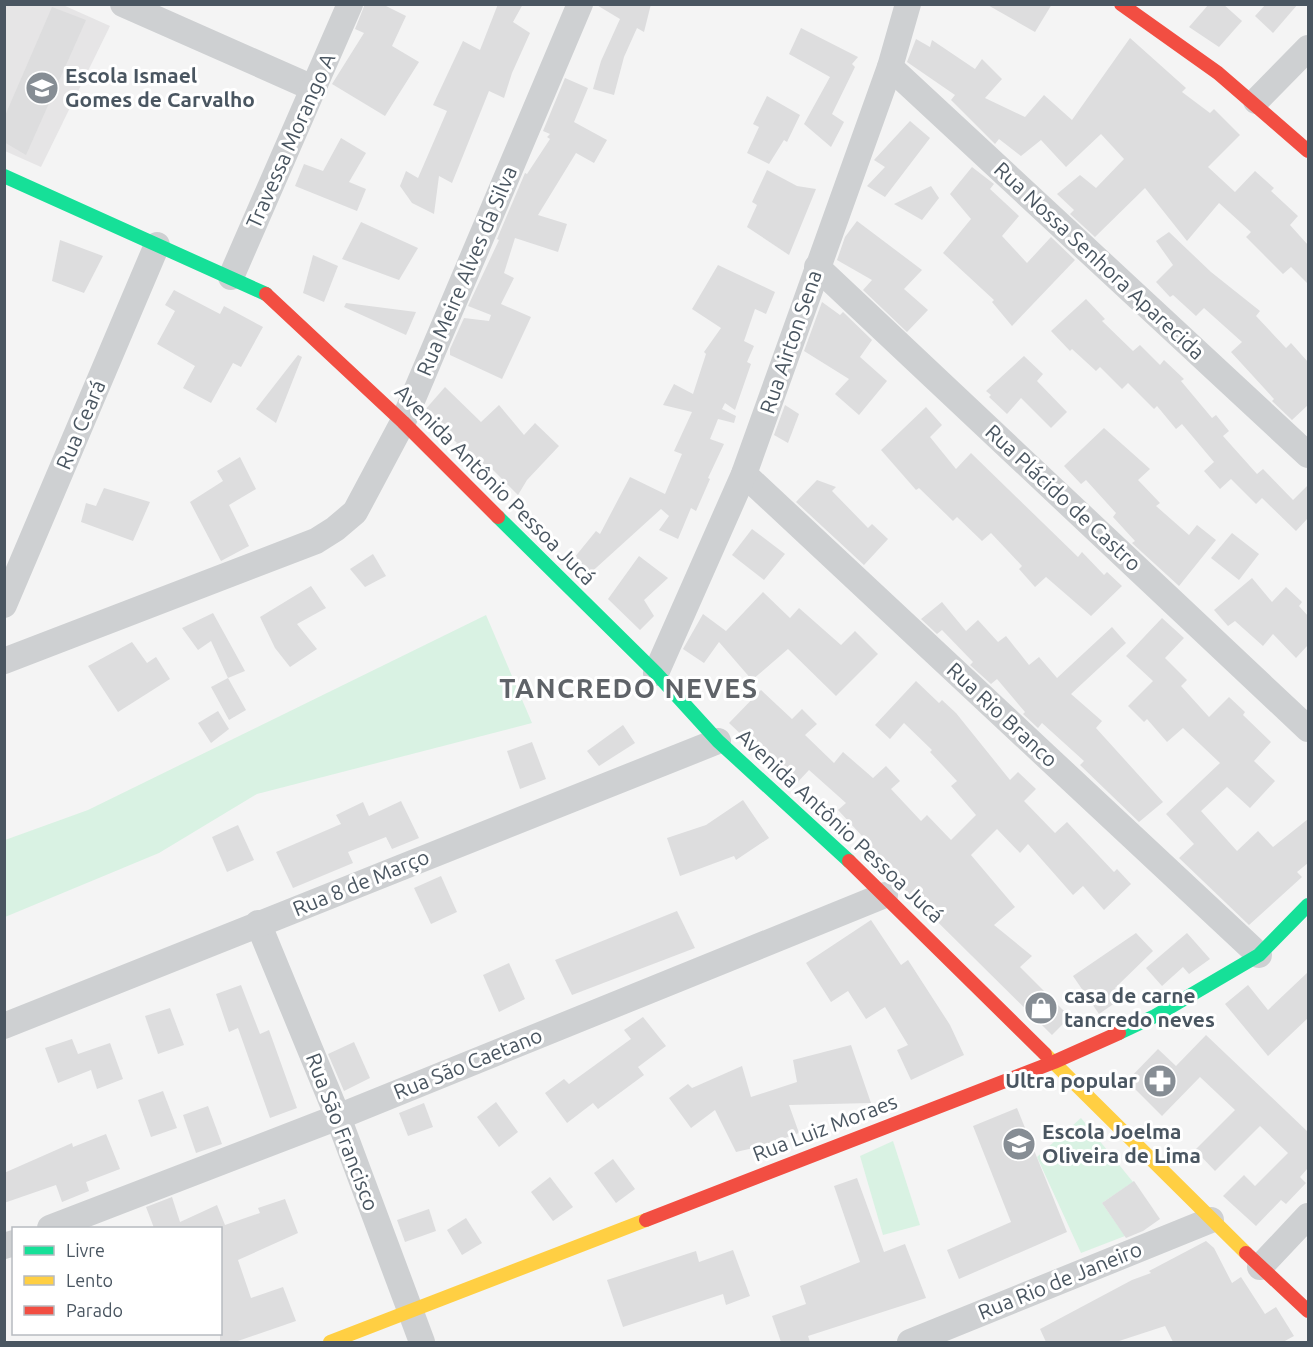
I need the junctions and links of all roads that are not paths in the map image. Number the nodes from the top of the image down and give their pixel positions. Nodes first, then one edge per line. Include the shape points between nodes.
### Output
1 (123, 4) edge
2 (350, 4) edge
3 (580, 4) edge
4 (908, 4) edge
5 (1120, 4) edge
6 (1308, 48) edge
7 (890, 67) junction
8 (315, 89) junction
9 (1256, 101) junction
10 (1308, 151) edge
11 (4, 176) edge
12 (158, 245) junction
13 (817, 267) junction
14 (231, 277) junction
15 (403, 422) junction
16 (1308, 455) edge
17 (744, 474) junction
18 (4, 605) edge
19 (4, 661) edge
20 (656, 673) junction
21 (1308, 729) edge
22 (717, 741) junction
23 (885, 895) junction
24 (1308, 905) edge
25 (258, 923) junction
26 (1259, 955) junction
27 (4, 1026) edge
28 (1054, 1062) junction
29 (338, 1117) junction
30 (1308, 1216) edge
31 (1211, 1220) junction
32 (53, 1227) edge
33 (1260, 1267) junction
34 (409, 1311) junction
35 (1308, 1311) edge
36 (330, 1342) edge
37 (422, 1342) edge
38 (910, 1342) edge

1 - 8 street
2 - 8 street, Travessa Morango A
3 - 15 street, Rua Meire Alves da Silva
4 - 7 street, Rua Airton Sena
5 - 9 street via 1177,39
6 - 9 street
7 - 13 street, Rua Airton Sena
7 - 16 street, Rua Nossa Senhora Aparecida
8 - 14 street, Travessa Morango A
9 - 10 street
11 - 12 street, Avenida Antônio Pessoa Jucá
12 - 14 street, Avenida Antônio Pessoa Jucá
12 - 18 street, Rua Ceará
13 - 17 street, Rua Airton Sena
13 - 21 street, Rua Plácido de Castro
14 - 15 street, Avenida Antônio Pessoa Jucá via 268,295
15 - 19 street, Rua Meire Alves da Silva via 355,512 316,541
15 - 20 street, Avenida Antônio Pessoa Jucá
17 - 20 street, Rua Airton Sena
17 - 26 street, Rua Rio Branco
20 - 22 street, Avenida Antônio Pessoa Jucá
22 - 23 street, Avenida Antônio Pessoa Jucá
22 - 25 street, Rua 8 de Março
23 - 28 street, Avenida Antônio Pessoa Jucá
23 - 29 street, Rua São Caetano
24 - 26 street, Rua Luiz Moraes
25 - 27 street, Rua 8 de Março
25 - 29 street, Rua São Francisco
26 - 28 street, Rua Luiz Moraes via 1155,1016
28 - 31 street, Avenida Antônio Pessoa Jucá
28 - 34 street, Rua Luiz Moraes
29 - 32 street, Rua São Caetano
29 - 34 street, Rua São Francisco
30 - 33 street
31 - 33 street, Avenida Antônio Pessoa Jucá
31 - 38 street, Rua Rio de Janeiro
33 - 35 street, Avenida Antônio Pessoa Jucá
34 - 36 street, Rua Luiz Moraes
34 - 37 street, Rua São Francisco

